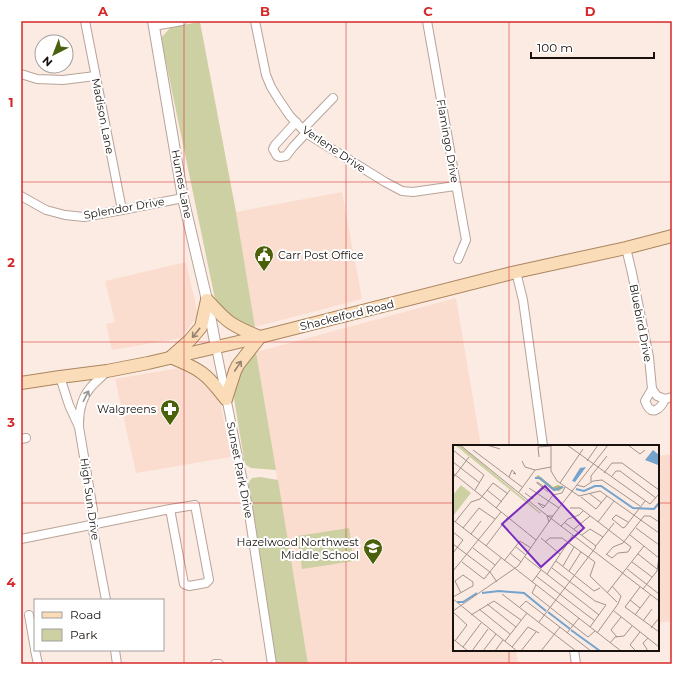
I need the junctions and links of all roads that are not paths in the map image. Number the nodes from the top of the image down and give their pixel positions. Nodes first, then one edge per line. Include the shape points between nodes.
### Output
1 (85, 21) edge
2 (182, 21) edge
3 (255, 21) edge
4 (427, 21) edge
5 (154, 23) edge
6 (21, 74) edge
7 (95, 76) junction
8 (334, 98) dead end
9 (296, 122) junction
10 (305, 131) junction
11 (455, 186) junction
12 (21, 196) edge
13 (183, 198) junction
14 (122, 210) junction
15 (672, 236) edge
16 (626, 248) junction
17 (458, 259) dead end
18 (516, 272) junction
19 (207, 300) junction
20 (260, 337) junction
21 (216, 347) junction
22 (171, 357) junction
23 (107, 371) junction
24 (60, 377) junction
25 (21, 383) edge
26 (654, 393) junction
27 (669, 398) edge
28 (226, 399) junction
29 (79, 427) junction
30 (543, 445) edge
31 (170, 509) junction
32 (92, 525) junction
33 (21, 539) edge
34 (106, 599) edge
35 (29, 615) dead end
36 (34, 643) edge
37 (35, 651) edge
38 (115, 651) edge
39 (574, 651) edge
40 (38, 664) edge
41 (117, 664) edge
42 (215, 664) edge
43 (219, 664) edge
44 (272, 664) edge
45 (576, 664) edge

1 - 7 street, Madison Lane
2 - 5 street
3 - 9 street, Verlene Drive via 266,75 279,100
4 - 11 street, Flamingo Drive
5 - 13 street, Humes Lane
6 - 7 street via 37,79 63,80
7 - 14 street, Madison Lane
8 - 10 street
9 - 10 street, Verlene Drive
9 - 10 street via 275,145 273,149 277,156 286,156
10 - 11 street, Verlene Drive via 402,191 413,192
11 - 17 street, Flamingo Drive via 466,240
12 - 14 street, Splendor Drive via 46,210 84,217
13 - 14 street, Splendor Drive
13 - 19 street, Humes Lane
15 - 16 main road, Shackelford Road
16 - 18 main road, Shackelford Road
16 - 26 street, Bluebird Drive
18 - 20 main road, Shackelford Road
18 - 30 street via 523,300
19 - 20 main road via 229,322
19 - 21 street, Humes Lane
19 -> 22 main road via 201,327
20 - 21 main road, Shackelford Road
28 -> 20 main road via 234,371
21 - 22 main road, Shackelford Road
21 - 28 street, Sunset Park Drive
22 - 23 main road, Shackelford Road
22 - 28 main road via 202,373
23 - 24 main road, Shackelford Road
29 -> 23 street via 79,414 85,397
24 - 25 main road, Shackelford Road
24 - 29 street, High Sun Drive
26 - 27 street
26 - 27 street via 645,401 647,407 652,410 657,410
28 - 44 street, Sunset Park Drive via 248,507
29 - 32 street, High Sun Drive via 93,510
31 - 31 street via 195,505 208,580 206,583 189,586 184,584
31 - 32 street
32 - 33 street
32 - 34 street, High Sun Drive
35 - 36 street
37 - 40 street
38 - 41 street
39 - 45 street
42 - 43 street

